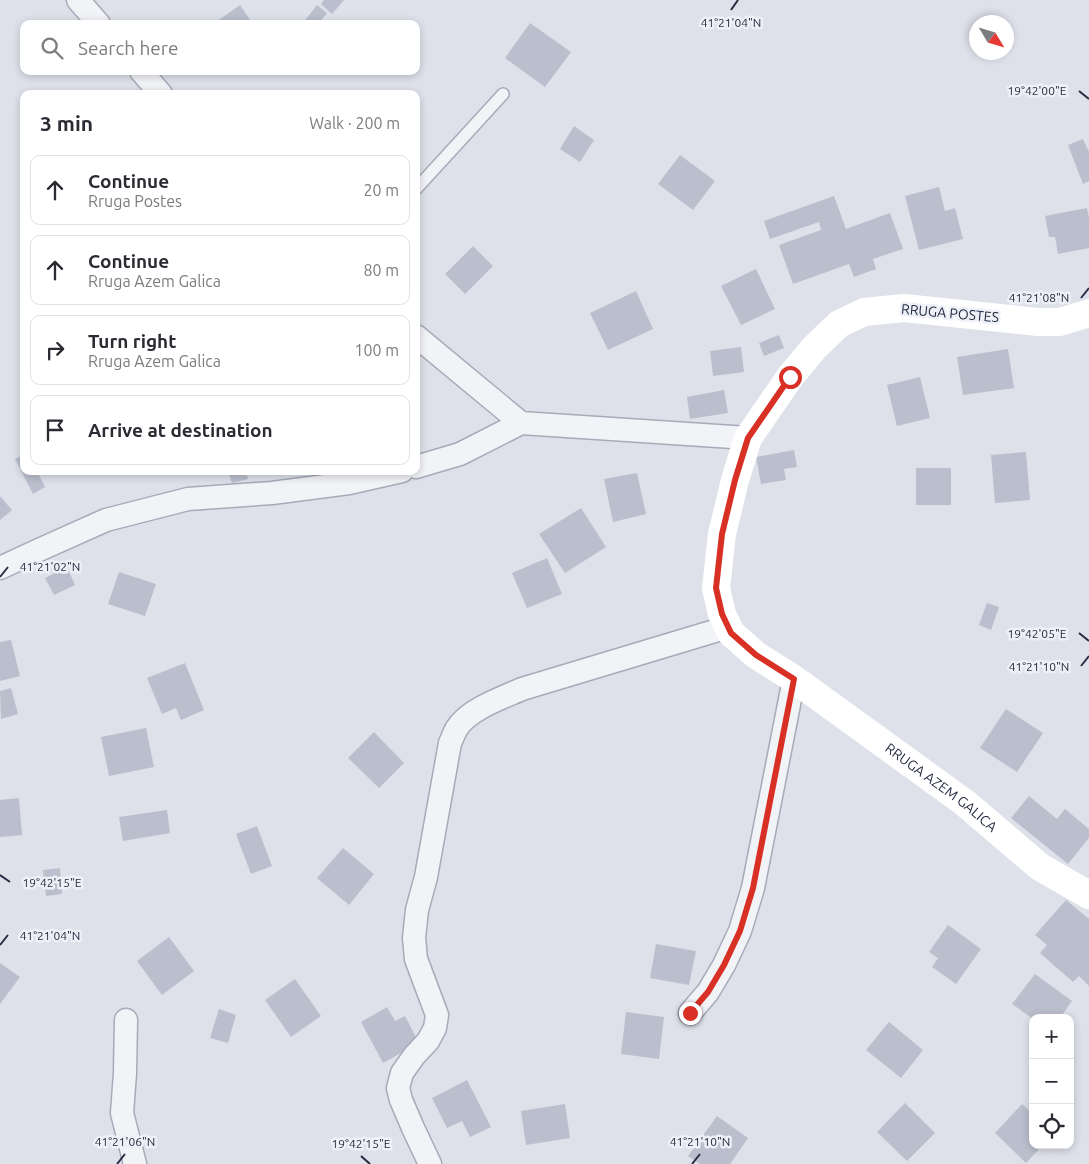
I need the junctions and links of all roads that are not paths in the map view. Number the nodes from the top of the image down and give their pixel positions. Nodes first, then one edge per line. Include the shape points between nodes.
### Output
1 (78, 0) edge
2 (96, 20) edge
3 (144, 75) edge
4 (158, 90) edge
5 (503, 94) dead end
6 (420, 185) edge
7 (1089, 313) edge
8 (420, 339) edge
9 (521, 423) junction
10 (748, 438) junction
11 (420, 466) edge
12 (384, 475) edge
13 (0, 568) edge
14 (728, 626) junction
15 (794, 679) junction
16 (1089, 895) edge
17 (690, 1013) dead end
18 (126, 1020) dead end
19 (135, 1164) edge
20 (430, 1164) edge

1 - 2 street
3 - 4 street
5 - 6 lane
7 - 10 street, RRUGA POSTES via 1060,322 1038,322 904,308 864,312 839,324 814,348
8 - 9 street
9 - 10 street
9 - 11 street via 460,454
10 - 14 street, RRUGA AZEM GALICA via 722,534 716,588
12 - 13 street via 272,493 188,499 106,520
14 - 15 street, RRUGA AZEM GALICA via 731,633 756,655
14 - 20 street via 522,689 471,715 457,728 450,743 414,938 416,959 437,1015 435,1028 402,1073 398,1088 412,1128
15 - 16 street, RRUGA AZEM GALICA via 964,803 1040,867
15 - 17 street via 753,888 740,931 708,992
18 - 19 street via 122,1113

